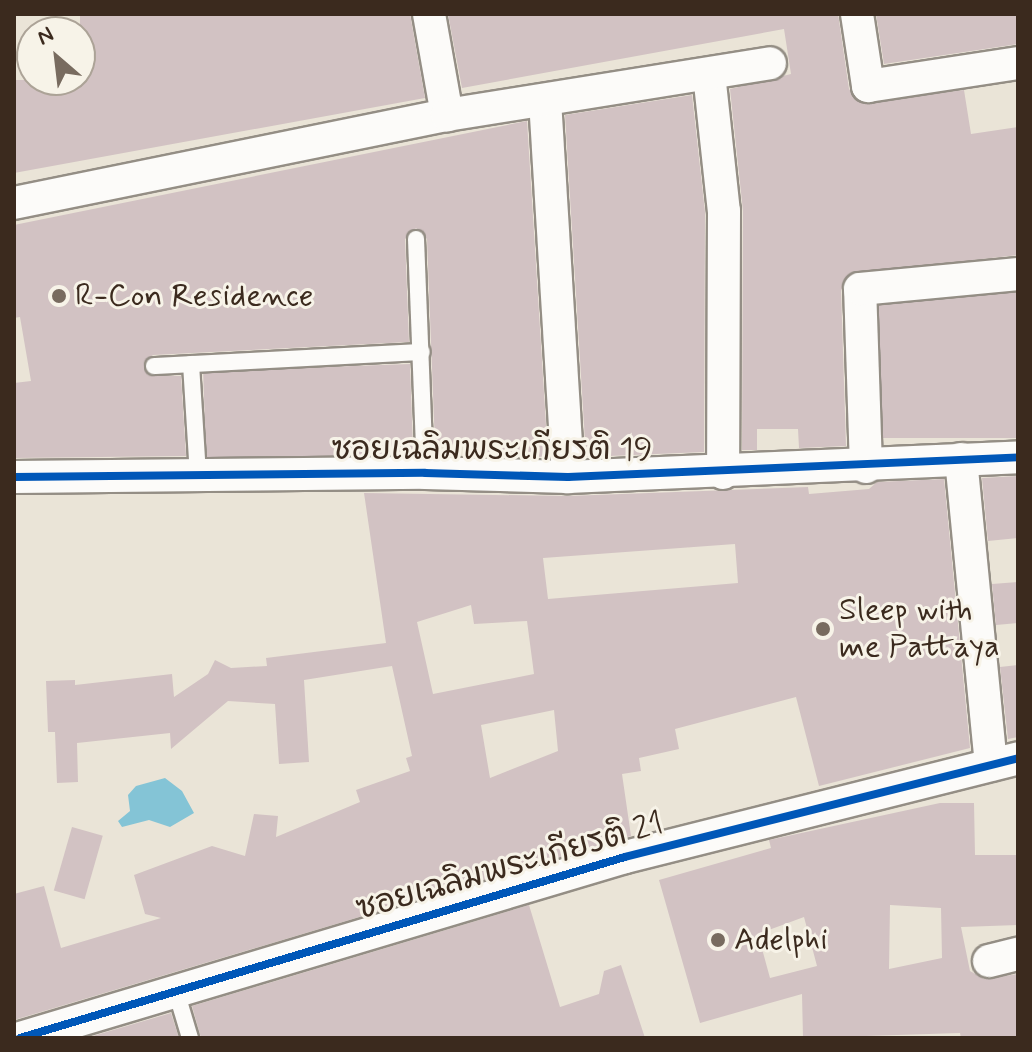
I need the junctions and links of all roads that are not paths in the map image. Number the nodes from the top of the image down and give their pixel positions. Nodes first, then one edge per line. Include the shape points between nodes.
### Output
1 (429, 14) edge
2 (857, 14) edge
3 (770, 63) dead end
4 (1018, 63) edge
5 (709, 74) junction
6 (545, 100) junction
7 (447, 115) junction
8 (14, 203) edge
9 (416, 239) dead end
10 (1018, 274) edge
11 (422, 352) junction
12 (191, 364) junction
13 (154, 366) dead end
14 (1018, 457) edge
15 (961, 459) junction
16 (866, 467) junction
17 (425, 473) junction
18 (723, 473) junction
19 (198, 474) junction
20 (14, 477) edge
21 (568, 477) junction
22 (1004, 761) edge
23 (176, 991) junction
24 (20, 1038) edge
25 (190, 1038) edge

1 - 7 street
2 - 4 street via 868,86
3 - 5 street
5 - 6 street
5 - 18 street via 724,211
6 - 7 street
6 - 21 street
7 - 8 street
9 - 11 lane
10 - 16 street via 860,289
11 - 12 lane
11 - 17 lane
12 - 13 lane
12 - 19 lane
14 - 15 street, ซอยเฉลิมพระเกียรติ 19
15 - 16 street, ซอยเฉลิมพระเกียรติ 19
15 - 22 street
16 - 18 street, ซอยเฉลิมพระเกียรติ 19
17 - 19 street, ซอยเฉลิมพระเกียรติ 19
17 - 21 street, ซอยเฉลิมพระเกียรติ 19
18 - 21 street, ซอยเฉลิมพระเกียรติ 19
19 - 20 street, ซอยเฉลิมพระเกียรติ 19
22 - 23 street, ซอยเฉลิมพระเกียรติ 21 via 625,857
23 - 24 street, ซอยเฉลิมพระเกียรติ 21
23 - 25 lane

